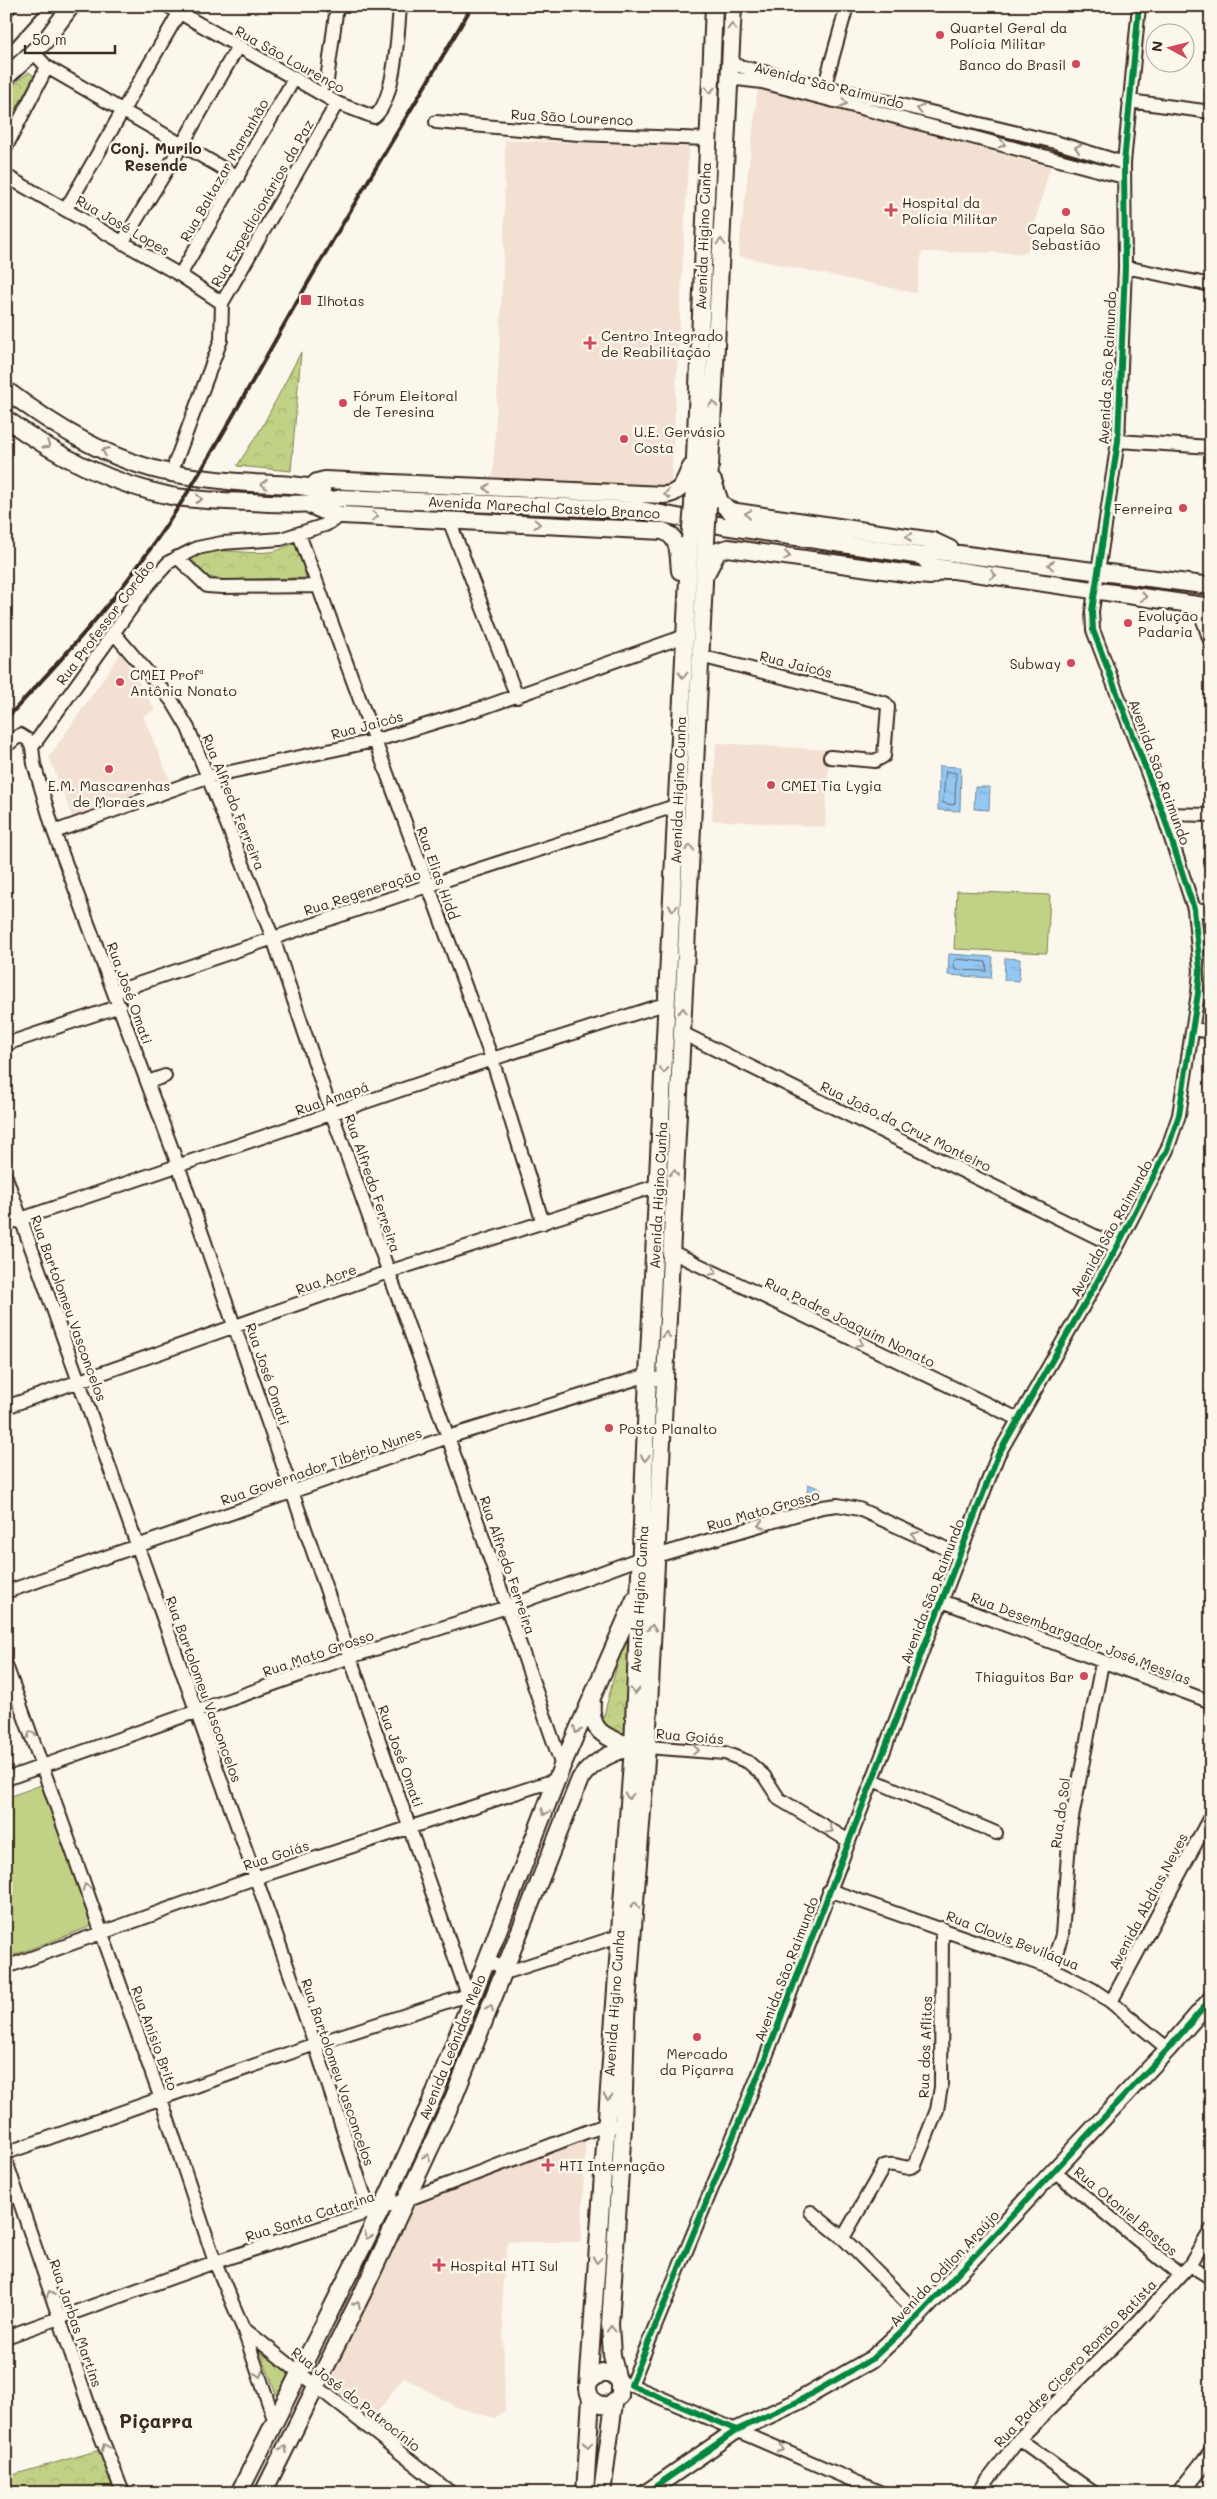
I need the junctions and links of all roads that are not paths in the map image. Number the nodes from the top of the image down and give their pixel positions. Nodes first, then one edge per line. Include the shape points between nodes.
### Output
1 (32, 6) edge
2 (71, 6) edge
3 (168, 6) edge
4 (338, 6) edge
5 (400, 6) edge
6 (714, 6) edge
7 (733, 6) edge
8 (847, 6) edge
9 (1139, 6) edge
10 (180, 14) junction
11 (6, 35) edge
12 (238, 46) junction
13 (34, 53) junction
14 (47, 66) junction
15 (729, 71) junction
16 (6, 77) edge
17 (294, 79) junction
18 (823, 92) junction
19 (325, 95) junction
20 (1128, 101) junction
21 (337, 103) junction
22 (124, 110) junction
23 (1211, 112) edge
24 (436, 122) dead end
25 (707, 139) junction
26 (182, 145) junction
27 (6, 147) edge
28 (1124, 163) junction
29 (6, 176) edge
30 (238, 177) junction
31 (1124, 177) junction
32 (66, 209) junction
33 (122, 243) junction
34 (1125, 267) junction
35 (180, 275) junction
36 (1211, 285) edge
37 (222, 303) junction
38 (6, 390) edge
39 (6, 419) edge
40 (1118, 441) junction
41 (1211, 447) edge
42 (694, 458) junction
43 (175, 463) dead end
44 (710, 472) junction
45 (312, 487) junction
46 (342, 498) junction
47 (310, 505) junction
48 (700, 505) junction
49 (342, 515) junction
50 (449, 520) junction
51 (299, 534) junction
52 (698, 540) junction
53 (953, 553) junction
54 (922, 556) junction
55 (177, 557) junction
56 (945, 568) junction
57 (1099, 570) junction
58 (704, 578) junction
59 (318, 586) junction
60 (1211, 586) edge
61 (687, 590) junction
62 (1095, 590) junction
63 (1204, 606) edge
64 (113, 632) junction
65 (685, 636) junction
66 (1211, 644) edge
67 (700, 656) junction
68 (517, 697) junction
69 (374, 741) junction
70 (6, 746) edge
71 (32, 748) junction
72 (830, 757) dead end
73 (207, 777) junction
74 (678, 805) junction
75 (1163, 814) junction
76 (1211, 815) edge
77 (54, 832) junction
78 (427, 886) junction
79 (1194, 909) junction
80 (1211, 911) edge
81 (272, 938) junction
82 (114, 992) junction
83 (668, 1003) junction
84 (120, 1006) junction
85 (1194, 1029) junction
86 (1211, 1032) edge
87 (682, 1033) junction
88 (6, 1044) edge
89 (492, 1059) junction
90 (165, 1076) dead end
91 (148, 1082) junction
92 (332, 1114) junction
93 (178, 1165) junction
94 (6, 1177) edge
95 (659, 1185) junction
96 (21, 1218) junction
97 (543, 1223) junction
98 (6, 1224) edge
99 (1116, 1247) junction
100 (670, 1251) junction
101 (388, 1272) junction
102 (236, 1328) junction
103 (648, 1375) junction
104 (79, 1383) junction
105 (664, 1384) junction
106 (6, 1407) edge
107 (1018, 1419) junction
108 (448, 1437) junction
109 (293, 1491) junction
110 (137, 1545) junction
111 (960, 1555) junction
112 (649, 1557) junction
113 (639, 1590) junction
114 (6, 1592) edge
115 (942, 1602) junction
116 (507, 1607) junction
117 (350, 1657) junction
118 (1102, 1663) junction
119 (6, 1665) edge
120 (593, 1695) junction
121 (1211, 1702) edge
122 (196, 1712) junction
123 (640, 1747) junction
124 (42, 1766) junction
125 (560, 1773) junction
126 (6, 1779) edge
127 (873, 1780) junction
128 (1211, 1815) edge
129 (411, 1827) junction
130 (996, 1833) dead end
131 (849, 1841) junction
132 (255, 1878) junction
133 (829, 1890) junction
134 (942, 1928) junction
135 (102, 1933) junction
136 (619, 1936) junction
137 (488, 1961) junction
138 (6, 1967) edge
139 (1051, 1968) junction
140 (506, 1970) junction
141 (471, 1994) junction
142 (1211, 1999) edge
143 (1111, 2002) junction
144 (315, 2044) junction
145 (1168, 2049) junction
146 (161, 2099) junction
147 (606, 2125) junction
148 (623, 2126) junction
149 (6, 2153) edge
150 (6, 2160) edge
151 (1053, 2170) junction
152 (406, 2200) junction
153 (376, 2210) junction
154 (811, 2212) dead end
155 (1211, 2230) edge
156 (843, 2238) junction
157 (215, 2262) junction
158 (1190, 2265) junction
159 (1180, 2275) junction
160 (1211, 2278) edge
161 (919, 2315) junction
162 (58, 2319) junction
163 (243, 2328) junction
164 (6, 2337) edge
165 (299, 2375) junction
166 (623, 2383) junction
167 (316, 2386) junction
168 (590, 2390) junction
169 (614, 2403) junction
170 (275, 2422) junction
171 (737, 2430) junction
172 (1019, 2439) junction
173 (1211, 2454) edge
174 (123, 2493) edge
175 (239, 2493) edge
176 (263, 2493) edge
177 (451, 2493) edge
178 (585, 2493) edge
179 (602, 2493) edge
180 (646, 2493) edge
181 (882, 2493) edge
182 (978, 2493) edge
183 (1094, 2493) edge
184 (1180, 2493) edge

1 - 11 main road
2 - 13 main road
3 - 10 street, Rua São Lourenço
4 - 19 street
5 - 21 street, Rua São Lourenço via 393,64 385,103 379,113 374,117
6 -> 25 main road, Avenida Higino Cunha
15 -> 7 main road, Avenida Higino Cunha
8 - 18 street
9 - 20 street, Avenida São Raimundo
10 - 12 street, Rua São Lourenço
10 - 22 street
12 - 17 street, Rua São Lourenço
12 - 26 street
13 - 14 street
13 - 16 main road
14 - 22 street
14 - 27 street
15 - 18 street, Avenida São Raimundo via 762,82
44 -> 15 main road, Avenida Higino Cunha
17 - 19 street, Rua São Lourenço
17 - 30 street, Rua Baltazar Maranhão
28 -> 18 street, Avenida São Raimundo via 1055,142
18 -> 31 street, Avenida São Raimundo
19 - 21 street, Rua São Lourenço
20 - 23 street
20 - 28 street, Avenida São Raimundo
21 - 37 street, Rua Expedicionários da Paz
22 - 26 street
22 - 32 street
24 - 25 street, Rua São Lourenco via 578,134
25 - 42 main road, Avenida Higino Cunha
26 - 30 street
26 - 33 street
28 - 31 street, Avenida São Raimundo
29 - 32 street, Rua José Lopes
30 - 35 street, Rua Baltazar Maranhão
31 - 34 street, Avenida São Raimundo
32 - 33 street, Rua José Lopes
33 - 35 street, Rua José Lopes
34 - 36 street
34 - 40 street, Avenida São Raimundo
35 - 37 street, Rua José Lopes
37 - 43 street, Rua Expedicionários da Paz via 221,340
45 -> 38 main road, Avenida Marechal Castelo Branco via 230,481 170,473 146,466 106,452 61,429
39 -> 47 main road, Avenida Marechal Castelo Branco via 54,450 98,473 139,489 174,496
40 - 41 street
40 - 57 street, Avenida São Raimundo
42 -> 45 main road via 682,486 671,495 325,480
42 - 48 main road, Avenida Higino Cunha
44 - 48 main road, Avenida Higino Cunha
53 -> 44 main road via 948,546 933,541 730,511 720,502
45 - 46 main road, Avenida Marechal Castelo Branco
46 - 47 main road, Avenida Marechal Castelo Branco
46 - 54 main road, Avenida Marechal Castelo Branco via 641,510
47 - 49 main road
48 - 52 main road, Avenida Higino Cunha, bridge
49 -> 50 main road
49 - 51 street
50 -> 61 main road via 663,531 673,536 677,543 680,570
50 - 68 street
51 - 55 street, Rua Professor Cordão via 281,539 222,543 197,548
51 - 59 street, Rua Elias Hidd
52 - 58 main road, Avenida Higino Cunha
52 - 61 main road, Avenida Higino Cunha
53 - 54 main road via 936,551
57 -> 53 main road
54 - 56 main road via 933,567
55 - 59 street via 207,586
55 - 64 street, Rua Professor Cordão via 147,586
58 -> 56 main road via 718,551 728,548 918,576 930,576
56 -> 62 main road
57 - 60 main road
57 - 62 street, Avenida São Raimundo
58 - 67 main road, Avenida Higino Cunha
59 - 69 street, Rua Elias Hidd
61 - 65 main road, Avenida Higino Cunha
62 -> 63 main road
62 - 75 street, Avenida São Raimundo via 1093,630
63 - 66 street
64 - 71 street, Rua Professor Cordão
64 - 73 street, Rua Alfredo Ferreira via 172,702 188,728
65 - 68 street, Rua Jaicós
65 -> 74 main road, Avenida Higino Cunha
67 - 72 street, Rua Jaicós via 885,703 888,707 884,756 880,760
87 -> 67 main road, Avenida Higino Cunha
68 - 69 street, Rua Jaicós
69 - 73 street, Rua Jaicós
69 - 78 street, Rua Elias Hidd
70 - 71 street via 20,735
71 - 77 street, Rua José Omati
73 - 77 street, Rua Jaicós
73 - 81 street, Rua Alfredo Ferreira
74 - 78 street, Rua Regeneração
74 -> 83 main road, Avenida Higino Cunha
75 - 76 street
75 - 79 street, Avenida São Raimundo
77 - 82 street, Rua José Omati
78 - 81 street, Rua Regeneração
78 - 89 street, Rua Elias Hidd
79 - 80 street
79 - 85 street, Avenida São Raimundo via 1200,970
81 - 82 street, Rua Regeneração
81 - 92 street, Rua Alfredo Ferreira
82 - 84 street, Rua José Omati
83 - 89 street, Rua Amapá
83 -> 95 main road, Avenida Higino Cunha
84 - 88 street
84 - 91 street, Rua José Omati
85 - 86 street
85 - 99 street, Avenida São Raimundo via 1179,1115 1167,1150
87 - 99 street, Rua João da Cruz Monteiro
100 -> 87 main road, Avenida Higino Cunha
89 - 92 street, Rua Amapá
89 - 97 street, Rua Elias Hidd
90 - 91 street
91 - 93 street, Rua José Omati
92 - 93 street, Rua Amapá
92 - 101 street, Rua Alfredo Ferreira
93 - 96 street, Rua Amapá
93 - 102 street, Rua José Omati
94 - 96 street, Rua Bartolomeu Vasconcelos
95 - 97 street, Rua Acre
95 - 103 main road, Avenida Higino Cunha
96 - 98 street, Rua Amapá
96 - 104 street, Rua Bartolomeu Vasconcelos
97 - 101 street, Rua Acre
99 - 107 street, Avenida São Raimundo
105 -> 100 main road, Avenida Higino Cunha
100 -> 107 street, Rua Padre Joaquim Nonato
101 - 102 street, Rua Acre
101 - 108 street, Rua Alfredo Ferreira
102 - 104 street, Rua Acre
102 - 109 street, Rua José Omati
103 - 105 street
103 - 108 street, Rua Governador Tibério Nunes
103 -> 112 main road, Avenida Higino Cunha
104 - 106 street, Rua Acre
104 - 110 street, Rua Bartolomeu Vasconcelos
105 - 112 main road, Avenida Higino Cunha
107 - 111 street, Avenida São Raimundo via 998,1455
108 - 109 street, Rua Governador Tibério Nunes
108 - 116 street, Rua Alfredo Ferreira
109 - 110 street, Rua Governador Tibério Nunes
109 - 117 street, Rua José Omati
110 - 114 street, Rua Governador Tibério Nunes
110 - 122 street, Rua Bartolomeu Vasconcelos
111 -> 112 street, Rua Mato Grosso via 859,1510 838,1506 822,1507
111 - 115 street, Avenida São Raimundo
112 - 113 main road, Avenida Higino Cunha
112 - 116 street, Rua Mato Grosso
123 -> 112 main road, Avenida Higino Cunha
113 - 120 main road, Avenida Leônidas Melo
113 -> 123 main road, Avenida Higino Cunha
115 - 118 street, Rua Desembargador José Messias
115 - 127 street, Avenida São Raimundo
116 - 117 street, Rua Mato Grosso
116 - 125 street, Rua Alfredo Ferreira
117 - 122 street, Rua Mato Grosso
117 - 129 street, Rua José Omati
118 - 121 street, Rua Desembargador José Messias
118 - 139 street, Rua do Sol via 1070,1828 1062,1935
124 -> 119 street, Rua Anísio Brito
120 - 123 main road via 591,1714 596,1729 610,1738
120 -> 125 main road, Avenida Leônidas Melo
122 - 124 street, Rua Mato Grosso
122 - 132 street, Rua Bartolomeu Vasconcelos
123 -> 131 street, Rua Goiás via 737,1756 764,1776 779,1799
123 -> 136 main road, Avenida Higino Cunha
123 - 140 main road, Avenida Leônidas Melo via 600,1760 580,1779
148 -> 123 main road, Avenida Higino Cunha
124 - 126 street, Rua Mato Grosso
135 -> 124 street, Rua Anísio Brito
125 - 129 street, Rua Goiás
125 -> 137 main road, Avenida Leônidas Melo
127 - 130 street
127 - 131 street, Avenida São Raimundo
128 - 143 street, Avenida Abdias Neves
129 - 132 street, Rua Goiás
129 - 141 street, Rua José Omati
131 - 133 street, Avenida São Raimundo
132 - 135 street, Rua Goiás
132 - 144 street, Rua Bartolomeu Vasconcelos
133 - 134 street, Rua Clovis Beviláqua
133 - 166 street, Avenida São Raimundo via 765,2059
134 - 139 street, Rua Clovis Beviláqua
134 - 156 street, Rua dos Aflitos via 942,2064 937,2110 915,2165 906,2168 892,2164 884,2166
135 - 138 street, Rua Goiás
135 - 146 street, Rua Anísio Brito
136 - 140 street via 515,1970
136 -> 147 main road, Avenida Higino Cunha
137 - 140 street
137 - 141 main road, Avenida Leônidas Melo
139 - 143 street, Rua Clovis Beviláqua
152 -> 140 main road, Avenida Leônidas Melo via 454,2097
141 - 144 street
141 - 153 main road, Avenida Leônidas Melo via 435,2092
142 - 145 main road, Avenida Odilon Araújo
143 - 145 street, Rua Clovis Beviláqua
144 - 146 street
144 - 153 street, Rua Bartolomeu Vasconcelos
145 - 151 main road, Avenida Odilon Araújo
146 - 149 street
146 - 157 street, Rua Anísio Brito
147 - 148 street, Rua Santa Catarina
147 - 152 street, Rua Santa Catarina
147 -> 168 main road, Avenida Higino Cunha
166 -> 148 main road, Avenida Higino Cunha via 612,2355 610,2324
162 -> 150 street, Rua Jarbas Martins
151 - 159 street, Rua Otoniel Bastos
151 - 161 main road, Avenida Odilon Araújo
152 - 153 street, Rua Santa Catarina
167 -> 152 main road, Avenida Leônidas Melo
153 - 157 street, Rua Santa Catarina
153 -> 165 main road, Avenida Leônidas Melo
154 - 156 street
155 - 158 street, Rua Padre Cicero Romão Batista
156 - 161 street
157 - 162 street, Rua Santa Catarina
157 - 163 street, Rua Anísio Brito
158 - 159 street, Rua Padre Cicero Romão Batista
158 - 160 street
159 - 172 street, Rua Padre Cicero Romão Batista via 1138,2322
161 - 171 main road, Avenida Odilon Araújo via 864,2363 797,2402
162 - 164 street, Rua Santa Catarina
174 -> 162 street, Rua Jarbas Martins
163 - 165 street, Rua José do Patrocínio
163 -> 170 street, Rua Anísio Brito
165 - 167 street, Rua José do Patrocínio
165 - 170 main road, Avenida Leônidas Melo
166 - 168 main road via 608,2372 602,2372
166 - 169 main road via 620,2396
166 - 171 street
176 -> 167 main road, Avenida Leônidas Melo
167 - 177 street, Rua José do Patrocínio
168 - 169 main road via 599,2405
168 -> 178 main road, Avenida Higino Cunha
169 - 179 main road
170 - 175 main road, Avenida Leônidas Melo
171 - 180 main road, Avenida Odilon Araújo
171 -> 181 street
172 - 182 street, Rua Padre Cicero Romão Batista
172 - 183 street
173 - 184 main road

